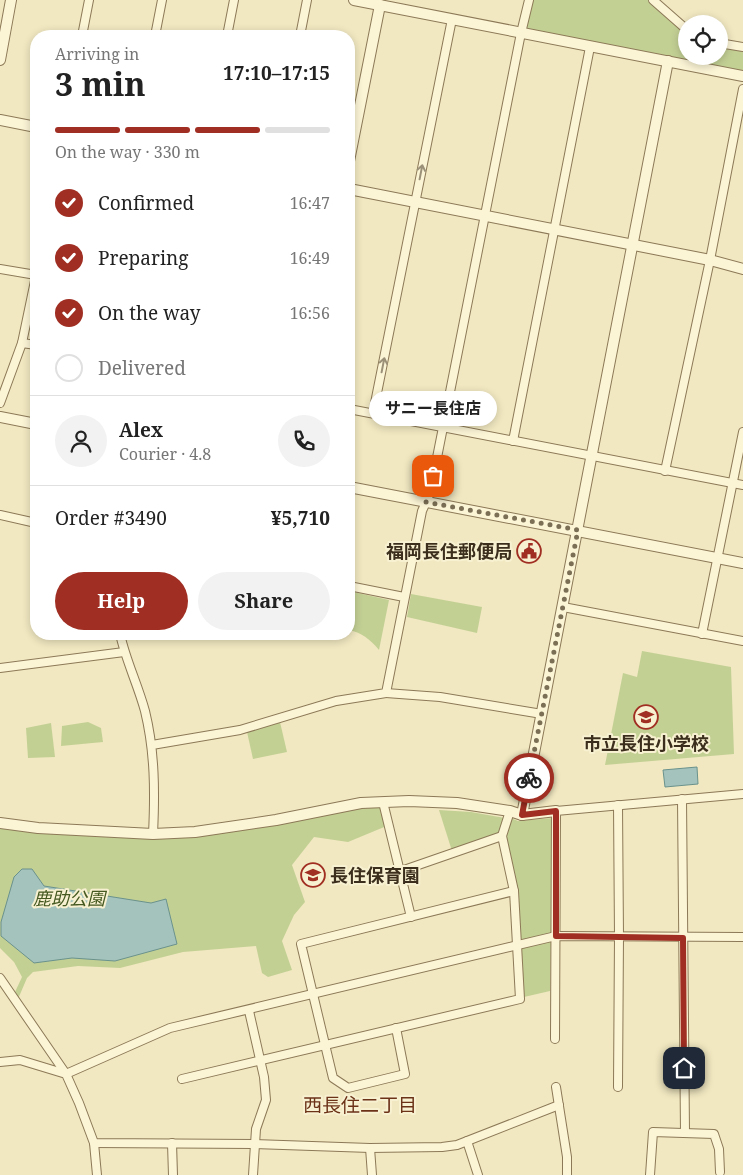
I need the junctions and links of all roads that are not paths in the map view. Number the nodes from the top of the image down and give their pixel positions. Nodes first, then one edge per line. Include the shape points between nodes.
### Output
1 (11, 0) edge
2 (89, 0) edge
3 (162, 0) edge
4 (234, 0) edge
5 (307, 0) edge
6 (354, 0) edge
7 (529, 0) edge
8 (653, 0) edge
9 (381, 3) edge
10 (452, 20) junction
11 (678, 22) edge
12 (83, 30) edge
13 (156, 30) edge
14 (228, 30) edge
15 (301, 30) edge
16 (521, 33) junction
17 (728, 45) edge
18 (590, 47) junction
19 (743, 47) edge
20 (0, 60) edge
21 (668, 61) junction
22 (743, 76) edge
23 (743, 89) edge
24 (0, 120) edge
25 (30, 126) edge
26 (355, 131) edge
27 (355, 190) edge
28 (415, 203) junction
29 (485, 216) junction
30 (554, 229) junction
31 (633, 245) junction
32 (710, 260) junction
33 (743, 268) edge
34 (0, 269) edge
35 (30, 275) edge
36 (30, 305) edge
37 (22, 343) junction
38 (30, 344) edge
39 (0, 403) edge
40 (355, 409) edge
41 (373, 413) junction
42 (0, 417) edge
43 (30, 423) edge
44 (443, 427) junction
45 (743, 432) edge
46 (513, 441) junction
47 (590, 457) junction
48 (665, 471) junction
49 (733, 483) junction
50 (743, 485) edge
51 (355, 488) edge
52 (426, 502) junction
53 (0, 515) edge
54 (30, 522) edge
55 (578, 530) junction
56 (717, 558) junction
57 (743, 563) edge
58 (355, 587) edge
59 (404, 597) junction
60 (563, 607) junction
61 (702, 634) junction
62 (121, 640) edge
63 (743, 641) edge
64 (124, 652) junction
65 (0, 668) edge
66 (386, 693) junction
67 (542, 714) junction
68 (152, 745) junction
69 (743, 794) edge
70 (682, 799) junction
71 (383, 802) junction
72 (618, 805) junction
73 (510, 811) junction
74 (556, 811) junction
75 (522, 815) junction
76 (0, 822) edge
77 (153, 834) junction
78 (502, 836) junction
79 (401, 871) junction
80 (514, 892) junction
81 (411, 917) junction
82 (556, 936) junction
83 (620, 937) junction
84 (743, 937) edge
85 (683, 938) junction
86 (516, 946) junction
87 (0, 978) edge
88 (313, 995) junction
89 (249, 1010) junction
90 (396, 1028) junction
91 (555, 1039) dead end
92 (324, 1045) junction
93 (260, 1060) junction
94 (0, 1062) edge
95 (66, 1074) junction
96 (182, 1079) dead end
97 (556, 1087) dead end
98 (618, 1087) dead end
99 (559, 1105) junction
100 (685, 1133) junction
101 (467, 1141) junction
102 (94, 1142) junction
103 (172, 1143) junction
104 (254, 1144) junction
105 (370, 1148) junction
106 (720, 1172) dead end
107 (98, 1175) edge
108 (173, 1175) edge
109 (253, 1175) edge
110 (372, 1175) edge
111 (478, 1175) edge
112 (567, 1175) edge
113 (650, 1175) edge

1 - 20 street
2 - 12 street
3 - 13 street
4 - 14 street
5 - 15 street
6 - 9 street
7 - 16 street
8 - 11 street
9 - 10 street
9 - 26 street
10 - 16 street
28 -> 10 street
16 - 18 street
16 - 29 street
17 - 19 street
18 - 21 street
18 - 30 street
21 - 22 street
21 - 31 street
23 - 32 street
24 - 25 street
27 - 28 street
28 - 29 street
41 -> 28 street
29 - 30 street
29 - 44 street
30 - 31 street
30 - 46 street
31 - 32 street
31 - 47 street
32 - 33 street
32 - 48 street
34 - 35 street
36 - 37 street
37 - 38 street
37 - 39 street
40 - 41 street
41 - 44 street
42 - 43 street
44 - 46 street
44 - 52 street
45 - 49 street
46 - 47 street
47 - 48 street
47 - 55 street
48 - 49 street
49 - 50 street
49 - 56 street
51 - 52 street
52 - 55 street
52 - 59 street
53 - 54 street
55 - 56 street
55 - 60 street
56 - 57 street
56 - 61 street
58 - 59 street
59 - 66 street
60 - 61 street
60 - 67 street
61 - 63 street
62 - 64 street
64 - 65 street
64 - 68 street via 145,710
66 - 67 street via 440,697
66 - 68 street via 336,701 240,730
67 - 75 street
68 - 77 street via 155,788
69 - 70 street
70 - 72 street
70 - 85 street
71 - 73 street via 456,803
71 - 77 street via 195,832
71 - 79 street
72 - 74 street
72 - 83 street
73 - 75 street
73 - 78 street
74 - 75 street
74 - 82 street
76 - 77 street via 38,828
78 - 79 street
78 - 80 street
79 - 81 street
80 - 81 street
80 - 86 street
81 - 88 street via 301,944
82 - 83 street
82 - 86 street
82 - 91 street
83 - 85 street
83 - 98 street
84 - 85 street
85 - 100 street
86 - 88 street
86 - 90 street via 520,999
87 - 95 street
88 - 89 street
88 - 92 street
89 - 93 street
89 - 95 street via 170,1028
90 - 92 street
90 - 92 street via 405,1074 348,1088 333,1078
92 - 93 street
93 - 96 street
93 - 104 street via 266,1100
94 - 95 street via 20,1060
95 - 102 street
97 - 99 street
99 - 101 street
99 - 112 street
100 - 106 street via 714,1134 719,1149
100 - 113 street via 653,1132
101 - 105 street via 442,1147
101 - 111 street
102 - 103 street
102 - 107 street
103 - 104 street
103 - 108 street
104 - 105 street
104 - 109 street
105 - 110 street

